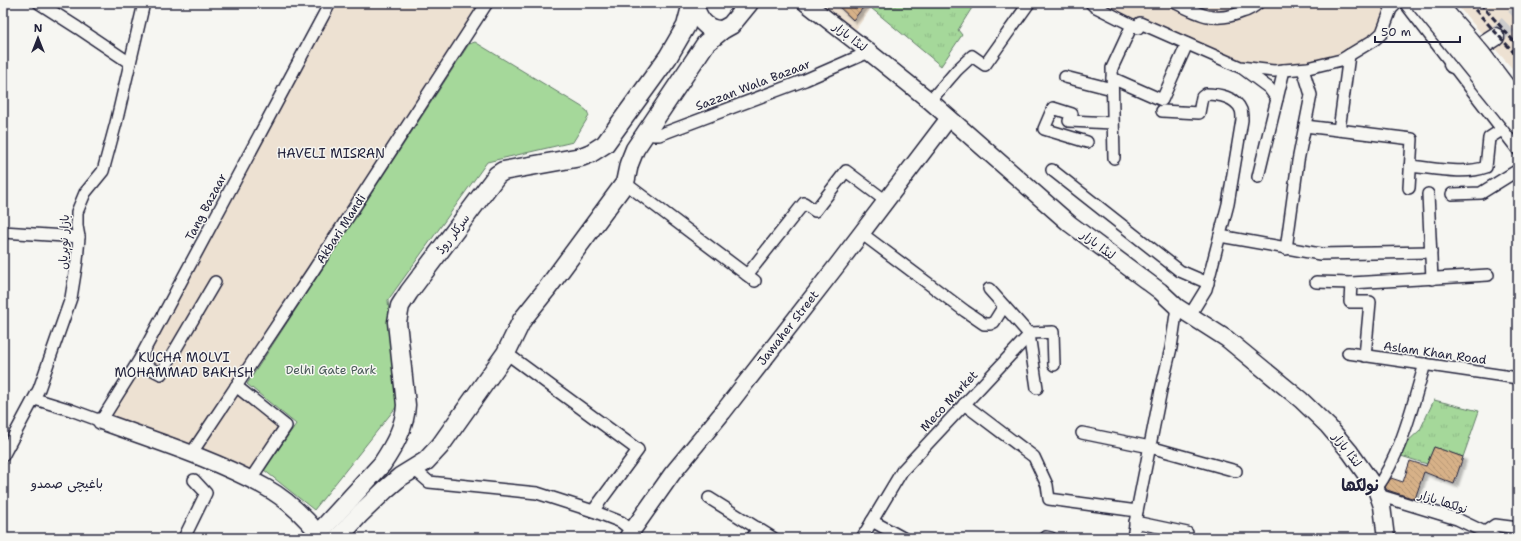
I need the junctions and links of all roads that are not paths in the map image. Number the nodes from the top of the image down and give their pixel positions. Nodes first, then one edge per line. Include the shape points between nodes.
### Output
1 (39, 3) edge
2 (144, 3) edge
3 (330, 3) edge
4 (487, 3) edge
5 (693, 3) edge
6 (749, 3) edge
7 (806, 3) edge
8 (1029, 3) edge
9 (1091, 3) edge
10 (1176, 3) edge
11 (1258, 3) edge
12 (1397, 3) edge
13 (1405, 3) edge
14 (1420, 3) edge
15 (1437, 3) edge
16 (1443, 3) edge
17 (1132, 25) junction
18 (722, 30) junction
19 (1488, 42) junction
20 (1187, 44) junction
21 (869, 52) junction
22 (1350, 55) junction
23 (130, 63) junction
24 (1453, 64) junction
25 (1242, 68) junction
26 (1303, 69) junction
27 (1284, 70) junction
28 (1065, 77) dead end
29 (1112, 83) junction
30 (1518, 92) edge
31 (1277, 99) junction
32 (930, 101) junction
33 (1518, 103) edge
34 (1162, 111) dead end
35 (949, 118) junction
36 (1113, 123) junction
37 (1305, 126) junction
38 (1510, 127) edge
39 (1339, 130) junction
40 (646, 131) junction
41 (1087, 142) dead end
42 (605, 144) junction
43 (1518, 150) edge
44 (1114, 158) dead end
45 (629, 164) junction
46 (1410, 166) junction
47 (1052, 170) dead end
48 (1518, 170) edge
49 (1258, 177) dead end
50 (625, 183) junction
51 (1409, 188) dead end
52 (1428, 194) dead end
53 (1452, 194) dead end
54 (886, 200) junction
55 (3, 232) edge
56 (861, 233) junction
57 (1220, 236) junction
58 (79, 237) junction
59 (1286, 249) junction
60 (1431, 252) junction
61 (1488, 275) dead end
62 (1432, 279) junction
63 (215, 282) dead end
64 (1316, 282) dead end
65 (1208, 283) junction
66 (1351, 283) junction
67 (989, 289) dead end
68 (1004, 306) junction
69 (1184, 311) junction
70 (1029, 334) junction
71 (506, 353) junction
72 (1348, 353) dead end
73 (1365, 356) junction
74 (138, 362) junction
75 (1425, 364) junction
76 (1054, 365) dead end
77 (1518, 378) edge
78 (236, 386) junction
79 (1037, 388) dead end
80 (35, 400) junction
81 (964, 404) junction
82 (101, 421) junction
83 (1082, 433) dead end
84 (1150, 447) junction
85 (191, 454) junction
86 (3, 456) edge
87 (382, 464) junction
88 (1236, 471) dead end
89 (407, 473) junction
90 (194, 480) dead end
91 (250, 480) junction
92 (1377, 492) junction
93 (710, 498) dead end
94 (592, 510) junction
95 (1137, 511) junction
96 (872, 521) junction
97 (1135, 522) junction
98 (1518, 528) edge
99 (1485, 532) junction
100 (755, 533) edge
101 (629, 534) edge
102 (316, 536) edge
103 (184, 538) edge
104 (338, 538) edge
105 (773, 538) edge
106 (862, 538) edge
107 (903, 538) edge
108 (1133, 538) edge
109 (1185, 538) edge
110 (1386, 538) edge
111 (1497, 538) edge

1 - 23 street
2 - 23 street, بازار نوہریاں
3 - 74 street, Tang Bazaar
4 - 78 street, Akbari Mandi via 314,271
5 - 18 main road, سرکلر روڈ via 704,24 712,29
5 - 42 main road, سرکلر روڈ via 686,26 668,57
6 - 18 main road via 731,25
7 - 21 street, لنڈا بازار
8 - 32 street via 985,65 972,56
9 - 17 street
10 - 11 street via 1206,15 1222,18 1253,8
12 - 22 street via 1391,9 1382,33
13 - 24 street
14 - 38 main road, bridge
15 - 33 main road, bridge via 1481,54
16 - 19 street
17 - 20 street via 1138,28 1140,23
17 - 29 street via 1112,68
18 - 40 main road via 706,43
19 - 24 main road
19 - 30 street
20 - 25 street
20 - 29 street via 1162,100
21 - 32 street, لنڈا بازار
21 - 40 street, Sazzan Wala Bazaar via 805,80 659,135
22 - 26 street via 1341,60
22 - 39 street
23 - 58 street, بازار نوہریاں via 103,171 81,200 77,212
24 - 38 street
25 - 27 street
25 - 31 street via 1269,88
26 - 27 street
26 - 37 street via 1311,95
27 - 31 street
28 - 29 street
29 - 36 street
31 - 49 street
32 - 35 street, لنڈا بازار
34 - 57 street via 1199,113 1202,97 1206,94 1230,99 1236,102 1241,110 1240,135
35 - 54 street, Jawaher Street
35 - 69 street, لنڈا بازار via 1070,224
36 - 41 street via 1069,121 1072,114 1053,108 1044,129
36 - 44 street
37 - 39 street
37 - 59 street
38 - 43 street
38 - 46 street via 1489,138 1486,167 1477,170 1447,170
39 - 46 street via 1412,138
40 - 45 main road via 634,149
42 - 45 main road
42 - 87 main road, سرکلر روڈ via 581,157 503,171 497,175 409,292 400,306 397,322 406,415
45 - 50 main road
46 - 51 street
47 - 65 street via 1180,271
48 - 53 street via 1481,193
50 - 54 street via 751,278 804,203 815,211 846,171
50 - 71 main road via 522,320
52 - 60 street
54 - 56 street, Jawaher Street
55 - 58 street
56 - 68 street via 984,324 994,322
56 - 101 street, Jawaher Street via 728,406 672,474
57 - 59 street
57 - 65 street
58 - 80 street, بازار نوہریاں via 71,298
59 - 60 street via 1320,254
60 - 62 street
61 - 62 street
62 - 66 street
63 - 74 street via 162,374
64 - 66 street
65 - 69 street via 1199,302
66 - 73 street via 1350,302 1370,302
67 - 68 street
68 - 70 street
69 - 84 street via 1171,348
69 - 92 street, لنڈا بازار via 1227,339 1301,400 1333,431
70 - 76 street via 1053,332
70 - 79 street
70 - 81 street, Meco Market
71 - 89 main road via 431,457
71 - 94 street via 638,450
72 - 73 street, Aslam Khan Road
73 - 75 street, Aslam Khan Road
74 - 82 street, Tang Bazaar
75 - 77 street, Aslam Khan Road
75 - 92 street via 1400,443
78 - 85 street, Akbari Mandi
78 - 91 street via 286,426
80 - 82 street
80 - 86 street, بازار نوہریاں
81 - 95 street via 1034,457 1047,485 1048,499
81 - 96 street, Meco Market via 902,471
82 - 85 street
83 - 84 street
84 - 88 street
84 - 95 street
85 - 91 street
87 - 89 main road via 390,471
87 - 102 main road, سرکلر روڈ
89 - 94 street via 429,482 537,493
89 - 104 main road via 370,505
90 - 103 street via 206,493
91 - 102 street via 266,488 304,516
92 - 99 street, نولکھا بازار via 1457,519
92 - 110 street via 1385,521
93 - 100 street
94 - 101 street via 622,522
95 - 97 street
96 - 106 street, Meco Market
96 - 107 street
97 - 108 street
97 - 109 street via 1186,532
98 - 99 street via 1495,525
99 - 111 street, نولکھا بازار
100 - 105 street

